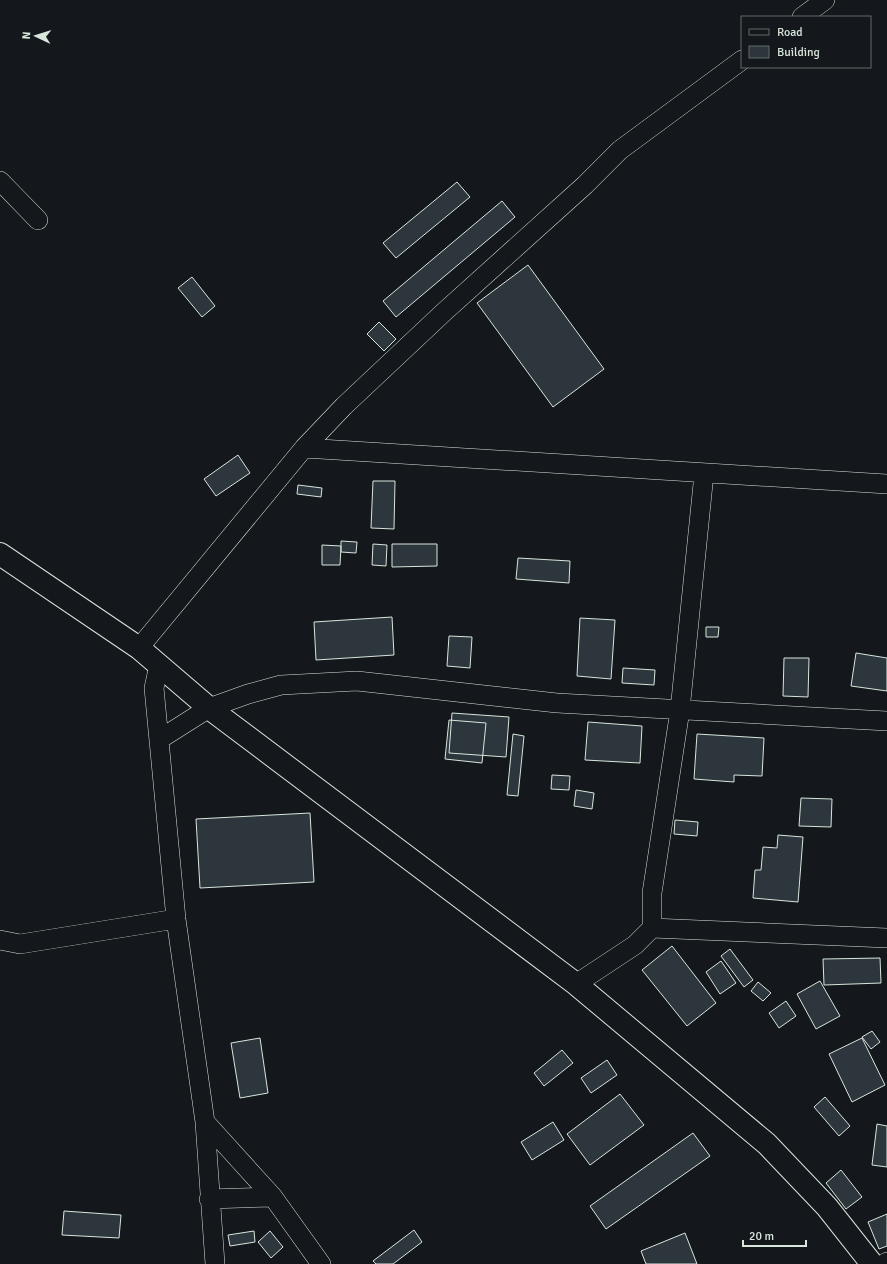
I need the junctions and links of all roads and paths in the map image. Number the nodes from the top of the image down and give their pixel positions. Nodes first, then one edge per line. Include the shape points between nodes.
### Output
1 (825, 0) edge
2 (803, 16) edge
3 (741, 61) edge
4 (0, 181) edge
5 (38, 220) dead end
6 (304, 448) junction
7 (704, 474) junction
8 (887, 484) edge
9 (0, 554) edge
10 (138, 648) junction
11 (159, 665) junction
12 (209, 708) junction
13 (680, 710) junction
14 (887, 721) edge
15 (160, 739) junction
16 (176, 919) junction
17 (652, 928) junction
18 (887, 938) edge
19 (0, 940) edge
20 (576, 984) junction
21 (205, 1122) junction
22 (273, 1196) junction
23 (209, 1199) junction
24 (887, 1262) edge
25 (215, 1264) edge
26 (321, 1264) edge
27 (872, 1264) edge
28 (884, 1264) edge

1 - 2 street
3 - 6 street via 620,150 585,186 444,312 344,406
4 - 5 street
6 - 7 street
6 - 10 street
7 - 8 street
7 - 13 street
9 - 10 street
10 - 11 street
11 - 12 street
11 - 15 street via 154,688
12 - 13 street via 281,684 357,681 557,703
12 - 15 street
12 - 20 street
13 - 14 street
13 - 17 street via 652,893
15 - 16 street
16 - 19 street via 20,944
16 - 21 street
17 - 18 street
17 - 20 street via 635,945
20 - 27 street via 767,1144 827,1208
21 - 22 street
21 - 23 street
22 - 23 street
22 - 26 street
23 - 25 street
24 - 28 street

